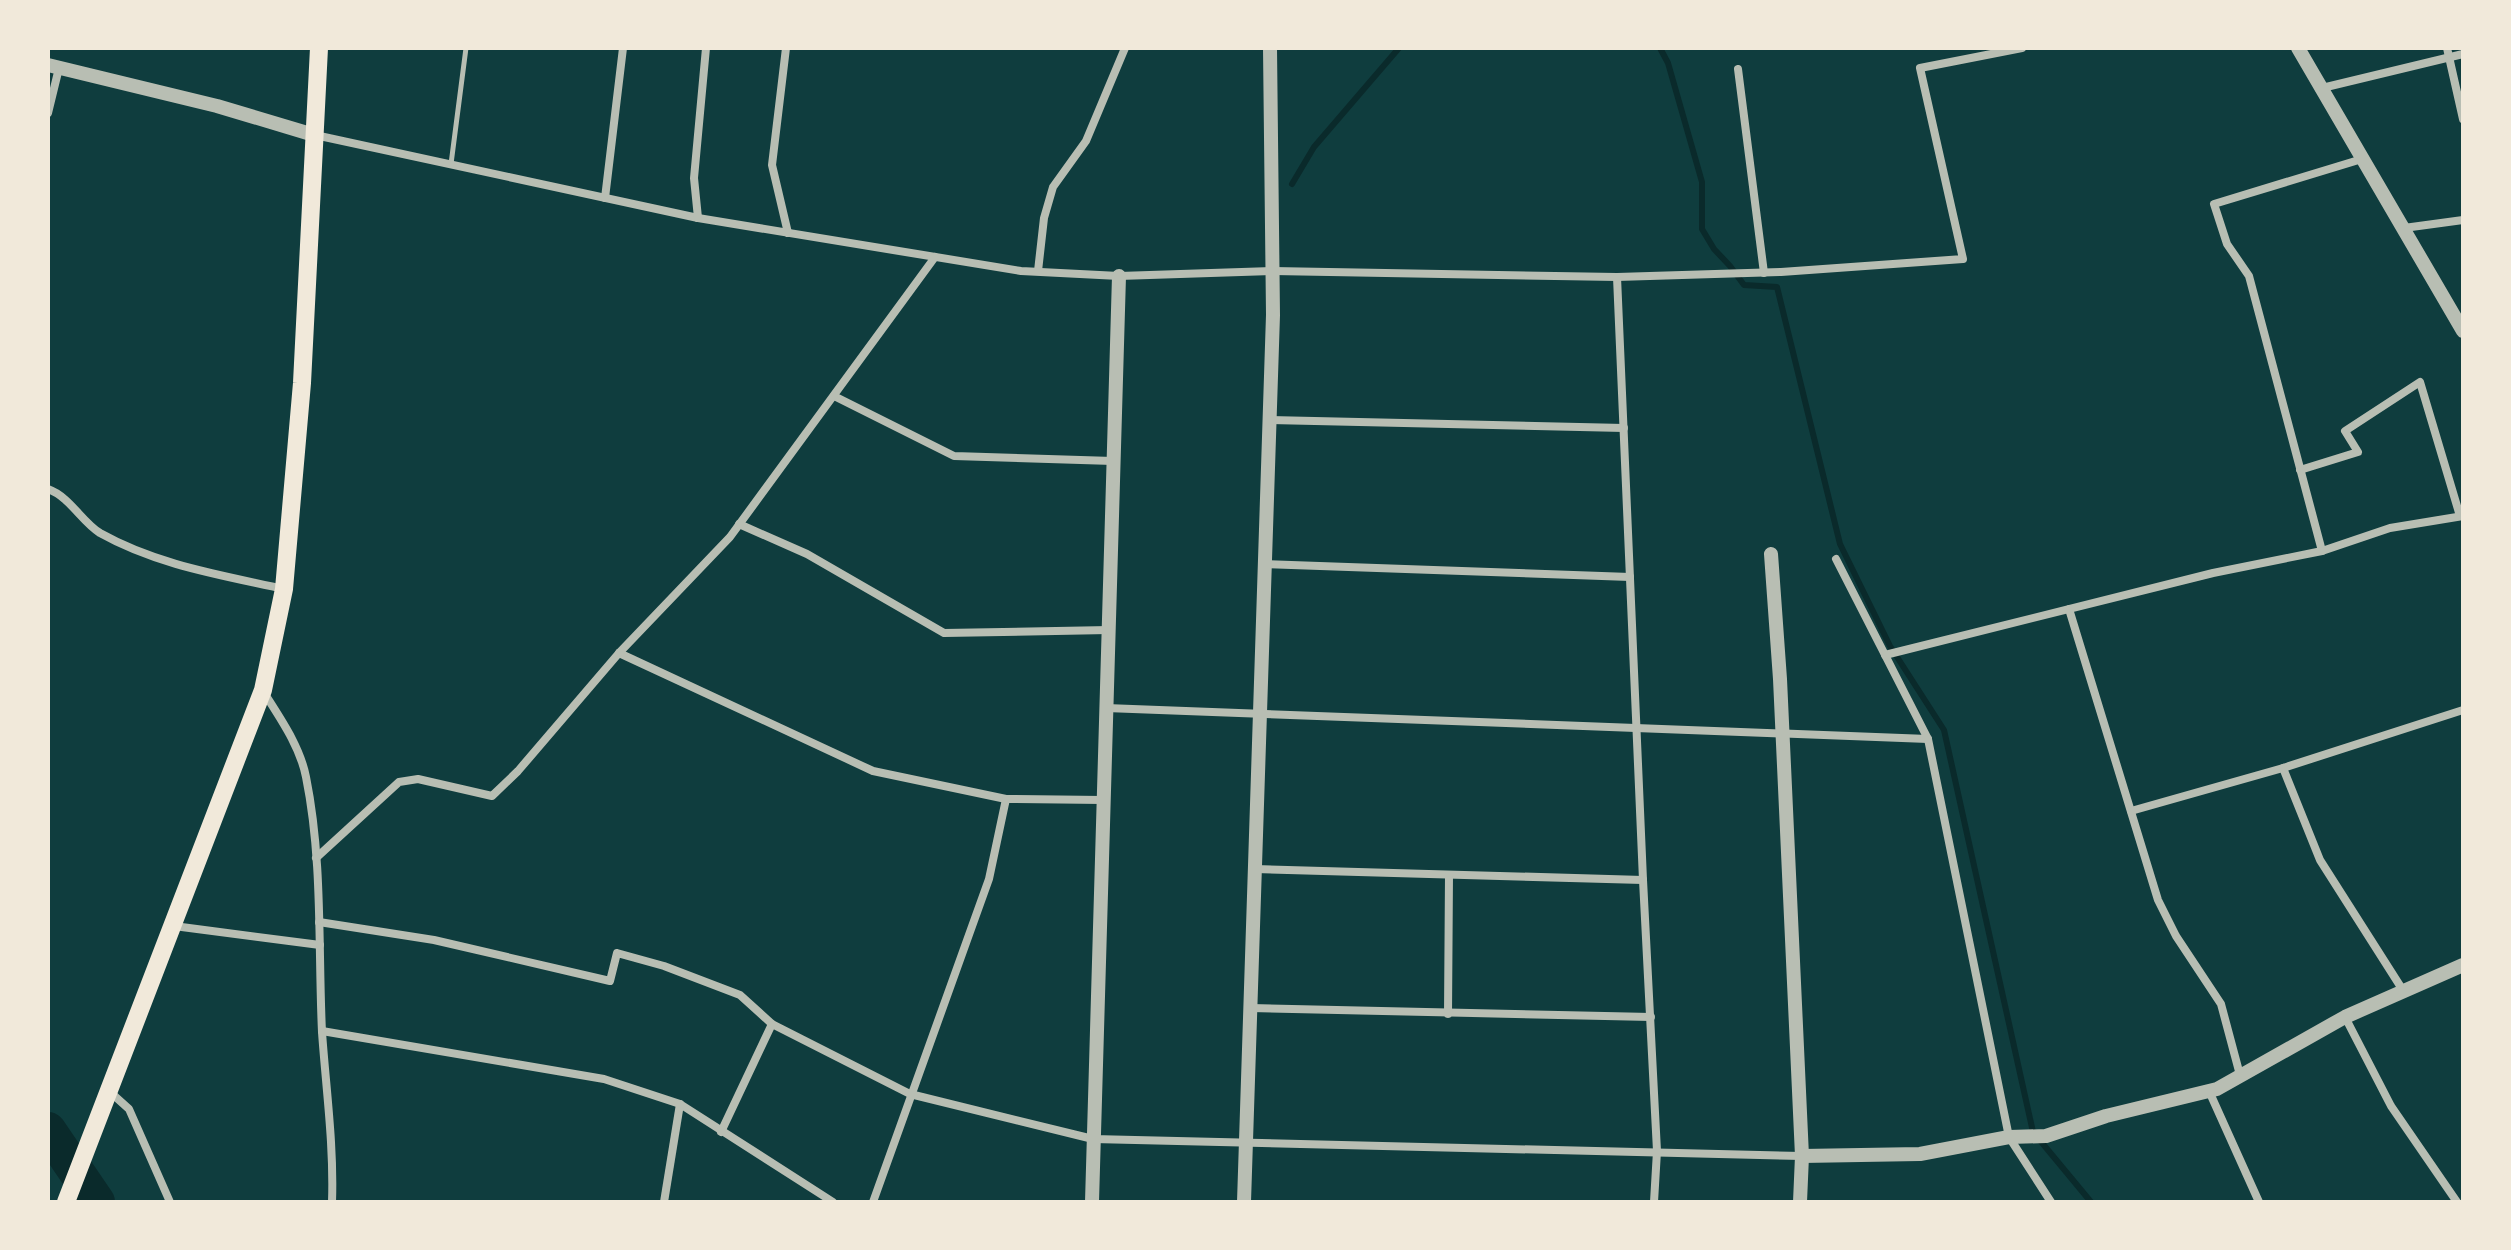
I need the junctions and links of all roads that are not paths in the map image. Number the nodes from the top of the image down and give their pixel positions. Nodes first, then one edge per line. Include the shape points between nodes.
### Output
1 (319, 48) edge
2 (466, 48) edge
3 (623, 48) edge
4 (706, 48) edge
5 (786, 48) edge
6 (1125, 48) edge
7 (1270, 48) edge
8 (2022, 48) edge
9 (2298, 48) edge
10 (2448, 53) edge
11 (2463, 54) edge
12 (53, 67) edge
13 (1738, 69) dead end
14 (2321, 88) junction
15 (48, 113) edge
16 (2463, 119) edge
17 (314, 135) junction
18 (2362, 159) junction
19 (451, 165) junction
20 (605, 198) junction
21 (698, 218) junction
22 (2463, 220) edge
23 (2404, 228) junction
24 (788, 233) junction
25 (935, 257) junction
26 (1038, 271) junction
27 (1273, 271) junction
28 (1764, 273) junction
29 (1119, 276) junction
30 (1617, 277) junction
31 (2463, 331) edge
32 (834, 396) junction
33 (1270, 420) junction
34 (1624, 428) junction
35 (1113, 461) junction
36 (2300, 470) junction
37 (48, 489) edge
38 (2462, 516) edge
39 (739, 524) junction
40 (2322, 551) junction
41 (1771, 554) dead end
42 (1836, 559) dead end
43 (1265, 564) junction
44 (1630, 577) junction
45 (284, 589) junction
46 (2069, 609) junction
47 (1109, 630) junction
48 (619, 653) junction
49 (1886, 655) junction
50 (263, 690) junction
51 (1106, 708) junction
52 (2463, 710) edge
53 (1260, 712) junction
54 (1637, 728) junction
55 (1782, 734) junction
56 (1928, 739) junction
57 (2283, 768) junction
58 (1006, 799) junction
59 (1103, 800) junction
60 (2131, 811) junction
61 (316, 858) junction
62 (1255, 869) junction
63 (1449, 875) junction
64 (1643, 880) junction
65 (319, 922) junction
66 (172, 925) junction
67 (320, 945) junction
68 (2463, 965) edge
69 (2404, 992) junction
70 (1251, 1008) junction
71 (1448, 1014) junction
72 (1651, 1017) junction
73 (2345, 1017) junction
74 (772, 1024) junction
75 (322, 1031) junction
76 (2240, 1075) junction
77 (108, 1091) junction
78 (2209, 1091) junction
79 (910, 1094) junction
80 (680, 1104) junction
81 (721, 1132) junction
82 (2015, 1137) junction
83 (1093, 1139) junction
84 (1246, 1144) junction
85 (1657, 1151) junction
86 (1802, 1156) junction
87 (67, 1200) edge
88 (170, 1202) edge
89 (332, 1202) edge
90 (664, 1202) edge
91 (833, 1202) edge
92 (873, 1202) edge
93 (1092, 1202) edge
94 (1244, 1202) edge
95 (1654, 1202) edge
96 (1800, 1202) edge
97 (2051, 1202) edge
98 (2259, 1202) edge
99 (2457, 1202) edge

1 - 17 main road
2 - 19 lane
3 - 20 street
4 - 21 street via 694,178
5 - 24 street via 772,165
6 - 26 street via 1086,141 1053,187
7 - 27 street
8 - 28 street via 1920,68 1963,259
9 - 14 street
10 - 11 street
10 - 14 street
10 - 16 street
12 - 15 street
12 - 17 street
13 - 28 street
14 - 18 street
17 - 19 street
17 - 45 main road via 302,383
18 - 23 street
18 - 36 street via 2214,204 2227,244 2249,276
19 - 20 street
20 - 21 street
21 - 24 street
22 - 23 street
23 - 31 street
24 - 25 street
25 - 26 street
25 - 32 street
26 - 29 street
27 - 29 street
27 - 30 street
27 - 33 street
28 - 30 street
29 - 35 street
30 - 34 street
32 - 35 street via 954,456
32 - 39 street
33 - 34 street
33 - 43 street
34 - 44 street
35 - 47 street
36 - 38 street via 2358,452 2345,431 2420,382
36 - 40 street
37 - 45 street via 97,531 157,560
38 - 40 street via 2390,528
39 - 47 street via 807,554 944,633
39 - 48 street
40 - 46 street
41 - 55 street
42 - 49 street
43 - 44 street
43 - 53 street
44 - 54 street
45 - 50 main road
46 - 49 street
46 - 60 street
47 - 51 street
48 - 58 street via 873,771
48 - 61 street via 492,796 418,779 399,782
49 - 56 street
50 - 61 street via 290,734 306,775
50 - 66 main road
51 - 53 street
51 - 59 street
52 - 57 street
53 - 54 street
53 - 62 street
54 - 55 street
54 - 64 street
55 - 56 street
55 - 86 street
56 - 82 street
57 - 60 street
57 - 69 street via 2320,860
58 - 59 street
58 - 79 street via 989,879
59 - 83 street
60 - 76 street via 2158,900 2221,1004
61 - 65 street
62 - 63 street
62 - 70 street
63 - 64 street
63 - 71 street
64 - 72 street
65 - 67 street
65 - 74 street via 434,940 610,981 617,953 740,995
66 - 67 street
66 - 77 main road
67 - 75 street
68 - 69 street
69 - 73 street
70 - 71 street
70 - 84 street
71 - 72 street
72 - 85 street
73 - 76 street
73 - 99 street via 2391,1106
74 - 79 street
74 - 81 street
75 - 80 street via 604,1079
75 - 89 street
76 - 78 street
77 - 87 main road
77 - 88 street via 129,1109
78 - 82 street via 2046,1136
78 - 98 street
79 - 83 street
79 - 92 street
80 - 81 street
80 - 90 street
81 - 91 street
82 - 86 street via 1920,1154
82 - 97 street
83 - 84 street
83 - 93 street
84 - 85 street
84 - 94 street
85 - 86 street
85 - 95 street
86 - 96 street

